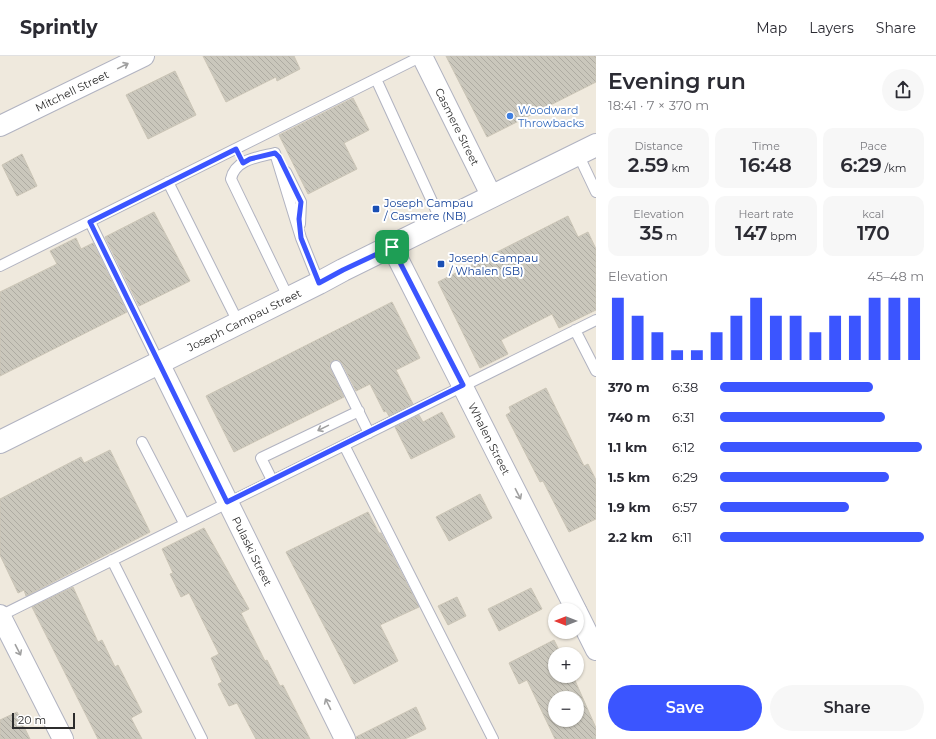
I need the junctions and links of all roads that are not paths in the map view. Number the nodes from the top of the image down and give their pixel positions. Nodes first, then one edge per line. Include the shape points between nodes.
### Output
1 (144, 56) edge
2 (422, 56) edge
3 (376, 79) junction
4 (0, 126) edge
5 (236, 149) junction
6 (587, 150) edge
7 (243, 163) junction
8 (168, 182) junction
9 (596, 192) edge
10 (492, 197) junction
11 (441, 221) junction
12 (90, 222) junction
13 (392, 247) junction
14 (0, 266) edge
15 (319, 283) junction
16 (289, 299) junction
17 (596, 320) edge
18 (238, 324) junction
19 (575, 330) junction
20 (159, 363) junction
21 (336, 366) dead end
22 (596, 371) edge
23 (463, 385) junction
24 (359, 411) junction
25 (369, 433) junction
26 (0, 442) edge
27 (142, 442) dead end
28 (344, 445) junction
29 (272, 480) junction
30 (227, 502) junction
31 (184, 524) junction
32 (112, 560) junction
33 (572, 603) edge
34 (0, 615) edge
35 (584, 627) edge
36 (596, 650) edge
37 (63, 739) edge
38 (202, 739) edge
39 (345, 739) edge
40 (493, 739) edge

4 -> 1 street, Mitchell Street
2 - 3 lane
2 - 10 street, Casmere Street
3 - 5 lane
3 - 11 lane
5 - 7 lane
5 - 8 lane
6 - 9 lane
6 - 10 street, Joseph Campau Street
7 - 15 lane via 275,153 301,238
7 - 16 lane via 236,167 231,179
8 - 12 lane
8 - 18 lane
10 - 11 street, Joseph Campau Street
11 - 13 street, Joseph Campau Street
12 - 14 lane
12 - 20 lane
13 - 15 street, Joseph Campau Street
13 - 23 street, Whalen Street
15 - 16 street, Joseph Campau Street
16 - 18 street, Joseph Campau Street
17 - 19 lane
18 - 20 street, Joseph Campau Street
19 - 22 lane
19 - 23 lane
20 - 26 street, Joseph Campau Street
20 - 30 street, Pulaski Street
21 - 24 lane
23 - 25 lane
23 -> 33 street, Whalen Street
24 - 25 lane
24 -> 29 lane via 261,458
25 - 28 lane
27 - 31 lane
28 - 29 lane
28 - 40 lane
29 - 30 lane
30 - 31 lane
39 -> 30 street, Pulaski Street
31 - 32 lane
32 - 34 lane
32 - 38 lane
34 -> 37 street
35 - 36 street, Whalen Street

